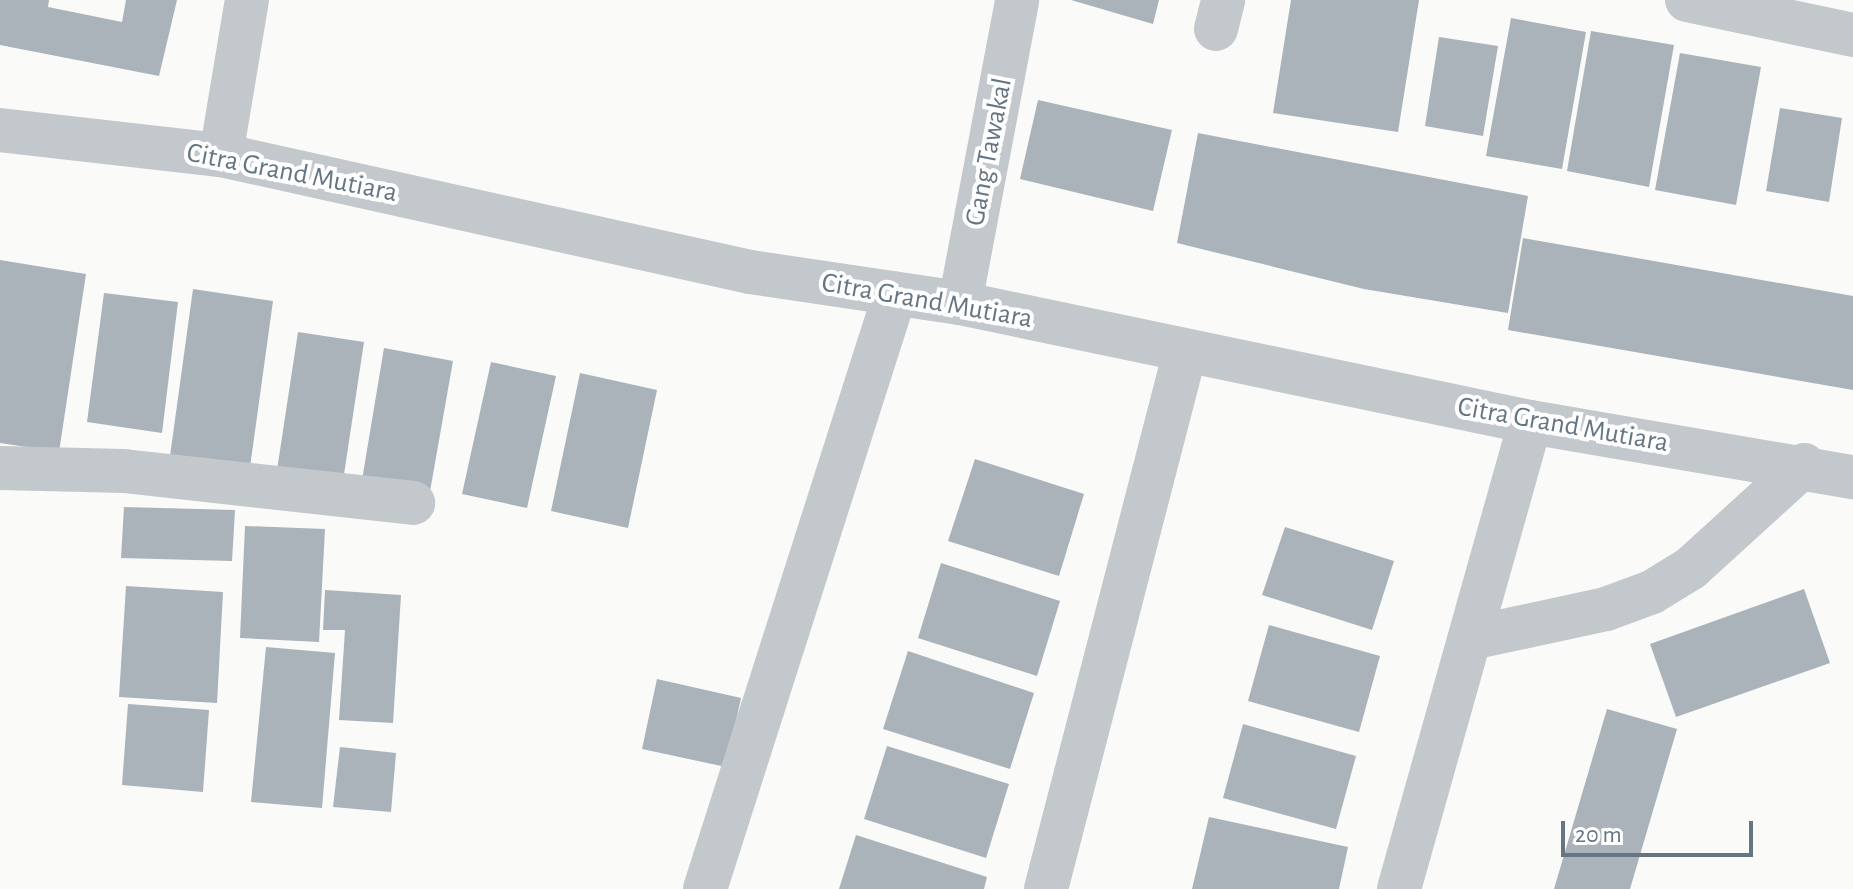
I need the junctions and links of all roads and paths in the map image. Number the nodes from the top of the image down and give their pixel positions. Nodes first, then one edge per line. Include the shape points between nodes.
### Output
1 (247, 0) edge
2 (1017, 0) edge
3 (1687, 0) edge
4 (1853, 35) edge
5 (0, 130) edge
6 (221, 155) junction
7 (895, 294) junction
8 (960, 303) junction
9 (1185, 352) junction
10 (1530, 422) junction
11 (1804, 465) junction
12 (0, 468) edge
13 (1853, 477) edge
14 (413, 503) dead end
15 (1471, 638) junction
16 (705, 889) edge
17 (1046, 889) edge
18 (1399, 889) edge

1 - 6 street
2 - 8 street, Gang Tawakal
3 - 4 street
5 - 6 street, Citra Grand Mutiara
6 - 7 street, Citra Grand Mutiara via 750,272
7 - 8 street, Citra Grand Mutiara
7 - 16 street
8 - 9 street, Citra Grand Mutiara
9 - 10 street, Citra Grand Mutiara
9 - 17 street
10 - 11 street, Citra Grand Mutiara
10 - 15 street
11 - 13 street, Citra Grand Mutiara
11 - 15 street via 1691,568 1652,592 1606,609
12 - 14 street via 124,471
15 - 18 street

